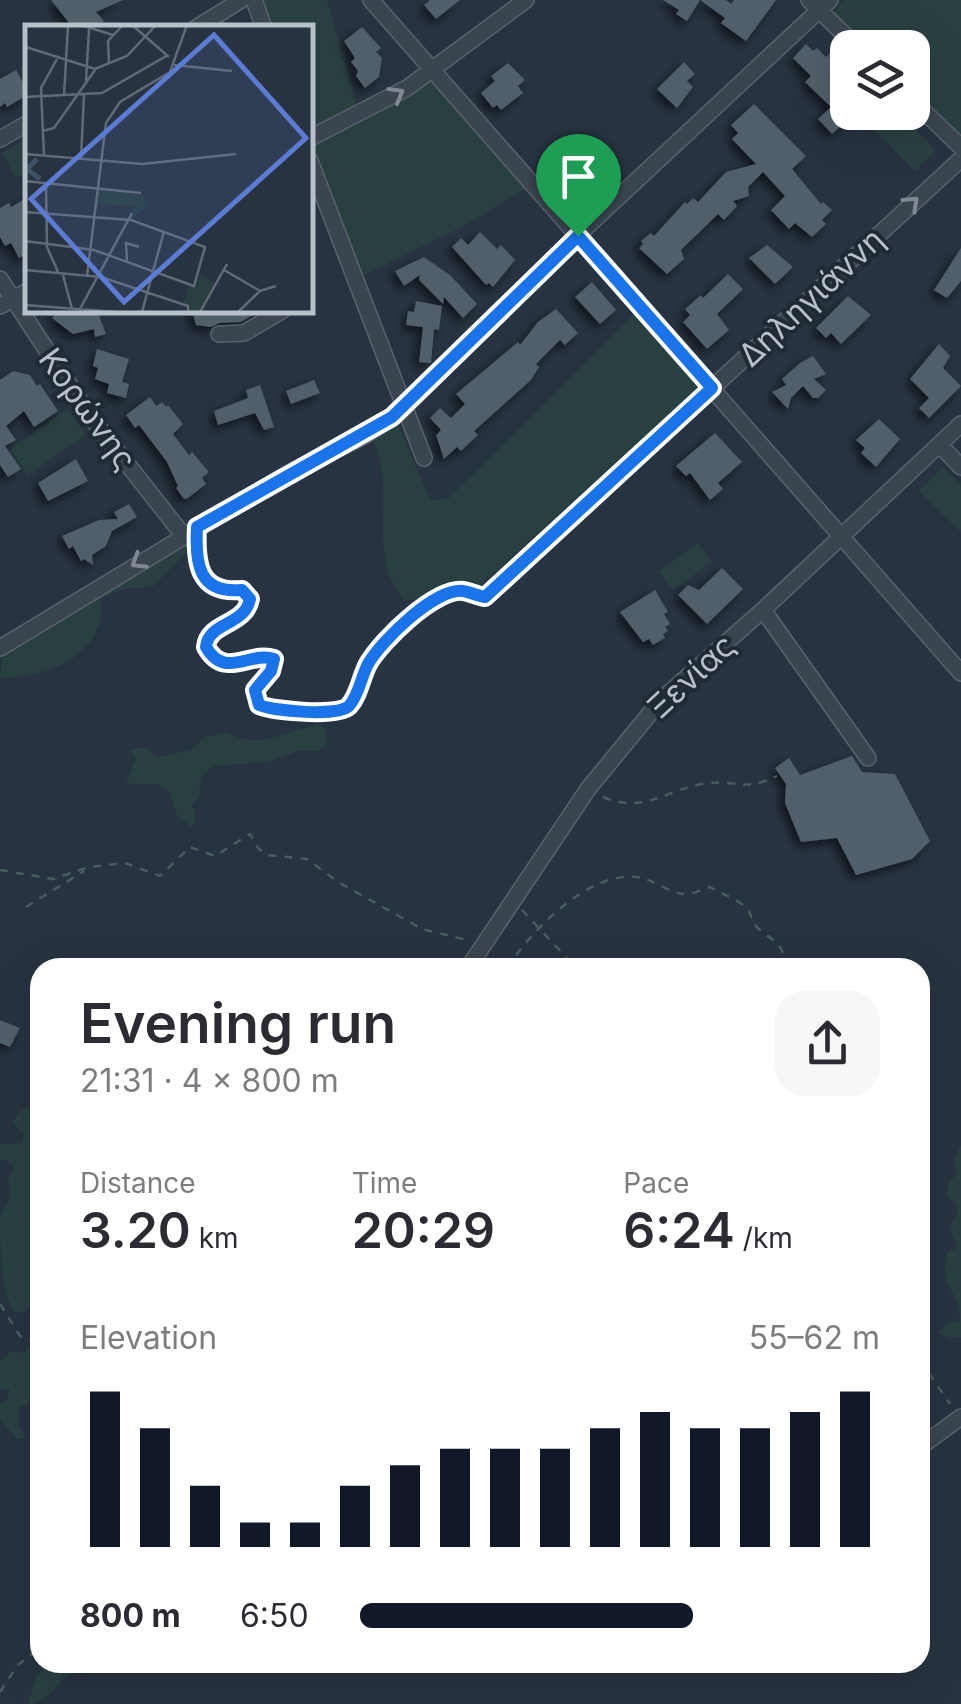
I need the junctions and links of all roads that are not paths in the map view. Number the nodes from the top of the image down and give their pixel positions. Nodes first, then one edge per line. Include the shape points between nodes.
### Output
1 (241, 0) edge
2 (254, 0) edge
3 (371, 0) edge
4 (526, 0) edge
5 (820, 3) edge
6 (201, 25) edge
7 (263, 25) edge
8 (843, 30) edge
9 (433, 70) junction
10 (930, 117) edge
11 (25, 125) edge
12 (312, 137) edge
13 (0, 138) edge
14 (961, 147) edge
15 (961, 158) edge
16 (312, 165) edge
17 (578, 236) junction
18 (0, 279) edge
19 (6, 303) edge
20 (281, 312) edge
21 (219, 334) dead end
22 (712, 388) junction
23 (403, 407) junction
24 (961, 424) edge
25 (940, 445) junction
26 (424, 458) dead end
27 (961, 467) edge
28 (190, 531) junction
29 (842, 536) junction
30 (485, 597) road end
31 (763, 610) junction
32 (0, 648) edge
33 (961, 673) edge
34 (868, 758) dead end
35 (475, 958) edge
36 (960, 1418) edge
37 (930, 1439) edge

1 - 6 street
2 - 7 street
3 - 9 street
4 - 9 street
5 - 8 street
5 - 17 street
12 -> 9 street
9 - 17 street
10 - 14 street
11 - 13 street
22 -> 15 street, Δηληγιάννη
16 - 23 street
17 - 22 street
17 - 23 street
18 - 19 street, Κορώνης
19 - 28 street, Κορώνης via 92,419
20 - 21 street via 244,333
22 - 29 street
22 - 30 street, Δηληγιάννη
23 - 26 street
23 - 28 street via 364,436
24 - 25 street, Ξενίας
25 - 27 street
25 - 29 street, Ξενίας
28 -> 32 street
29 - 31 street, Ξενίας
29 - 33 street
31 - 34 street
31 - 35 street, Ξενίας via 661,700 588,788
36 - 37 street

